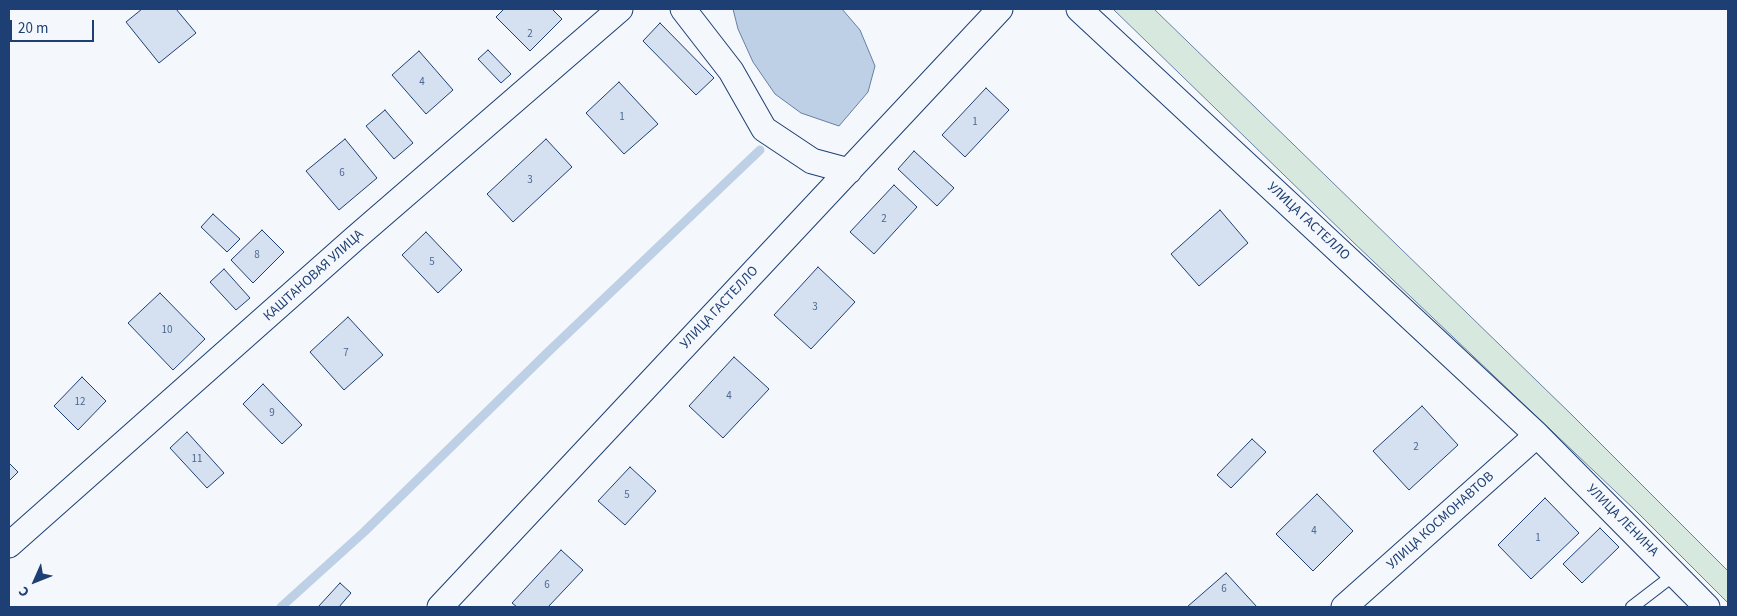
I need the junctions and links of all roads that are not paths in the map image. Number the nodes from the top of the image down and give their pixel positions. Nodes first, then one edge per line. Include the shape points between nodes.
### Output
1 (620, 9) edge
2 (683, 9) edge
3 (1000, 9) edge
4 (1079, 9) edge
5 (848, 171) junction
6 (1538, 435) junction
7 (9, 545) edge
8 (1675, 574) junction
9 (440, 607) edge
10 (1344, 607) edge
11 (1632, 607) edge
12 (1707, 607) edge

1 - 7 street, КАШТАНОВАЯ УЛИЦА
2 - 5 street via 730,71 764,130 812,161
3 - 5 street, УЛИЦА ГАСТЕЛЛО
4 - 6 street, УЛИЦА ГАСТЕЛЛО
5 - 9 street, УЛИЦА ГАСТЕЛЛО
6 - 8 street, УЛИЦА ЛЕНИНА
6 - 10 street, УЛИЦА КОСМОНАВТОВ
8 - 11 lane
8 - 12 street, УЛИЦА ЛЕНИНА

